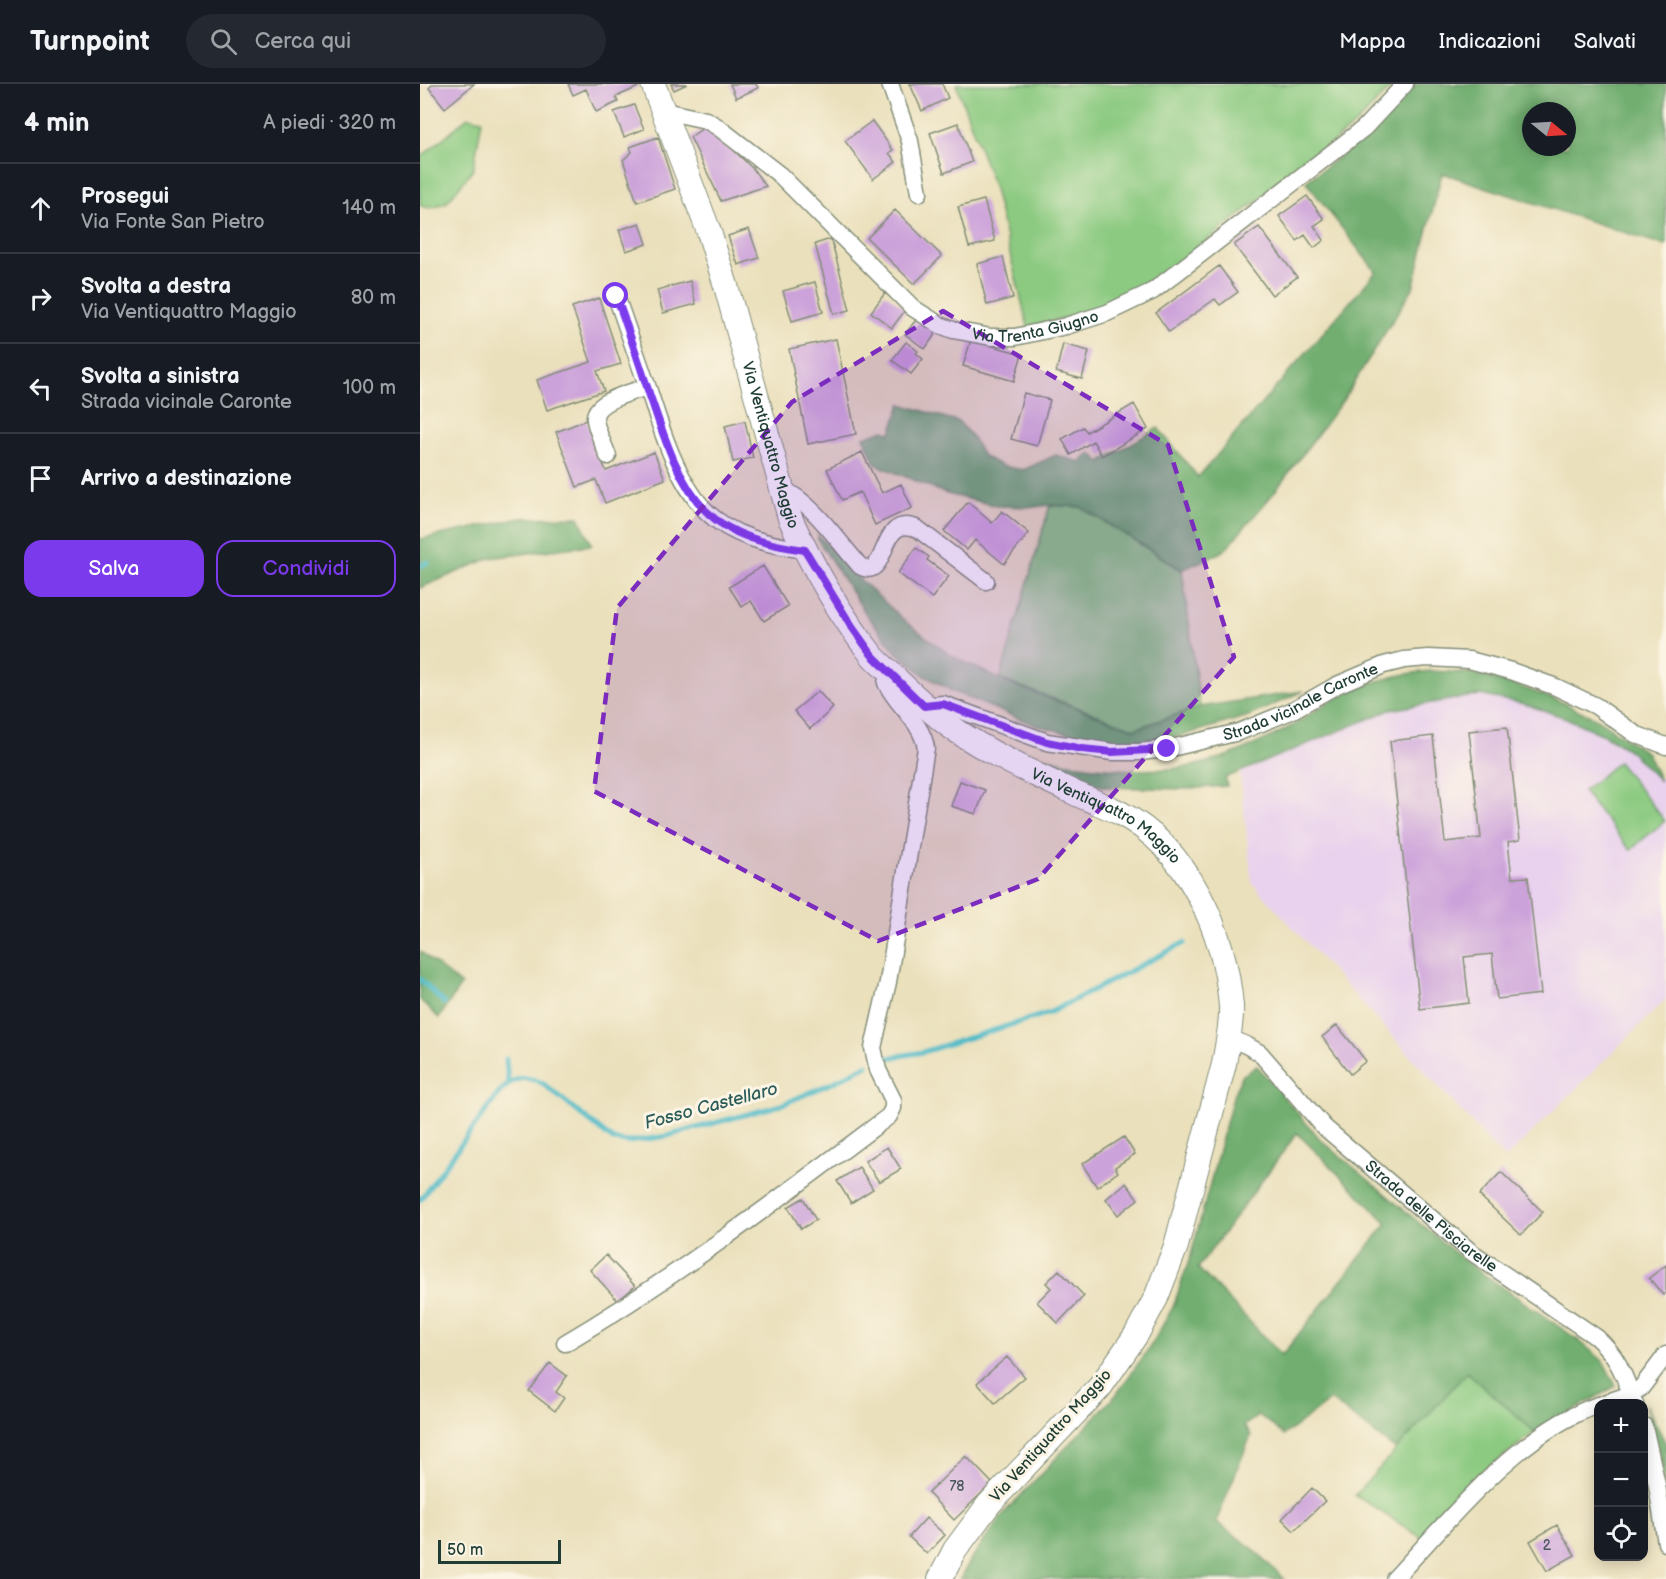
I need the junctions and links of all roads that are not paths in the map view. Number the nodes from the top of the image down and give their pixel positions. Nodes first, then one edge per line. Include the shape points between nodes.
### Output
1 (653, 84) edge
2 (890, 84) edge
3 (1405, 84) edge
4 (664, 111) junction
5 (919, 193) dead end
6 (616, 296) dead end
7 (647, 387) junction
8 (608, 456) dead end
9 (781, 488) junction
10 (805, 550) junction
11 (986, 581) dead end
12 (891, 673) junction
13 (924, 706) junction
14 (1666, 746) edge
15 (1228, 1038) junction
16 (564, 1343) dead end
17 (1666, 1355) edge
18 (1633, 1399) edge
19 (1594, 1407) edge
20 (1648, 1444) edge
21 (1666, 1543) edge
22 (940, 1579) edge
23 (1394, 1579) edge

1 - 4 main road, Via Ventiquattro Maggio
2 - 5 street via 910,141
3 - 4 street, Via Trenta Giugno via 1364,128 1153,291 1066,326 1015,337 952,330 913,308 780,175 706,120
4 - 9 main road, Via Ventiquattro Maggio via 726,286
6 - 7 street
7 - 8 street via 612,400 596,413
7 - 10 street via 667,444 706,511 757,541
9 - 10 main road, Via Ventiquattro Maggio
9 - 11 street via 796,496 866,570 878,565 884,546 897,529 911,526
10 - 12 main road, Via Ventiquattro Maggio via 859,637
12 - 13 main road, Via Ventiquattro Maggio
12 - 16 street via 886,684 892,697 917,725 926,748 888,982 873,1048 893,1108 880,1123 720,1240 622,1309
13 - 14 street, Strada vicinale Caronte via 943,704 1047,742 1139,752 1239,732 1384,665 1428,658 1469,660 1556,687 1596,706 1635,734
13 - 15 main road, Via Ventiquattro Maggio via 987,749 1121,813 1151,834 1176,859 1192,883 1217,941 1231,1007
15 - 18 street, Strada delle Pisciarelle via 1260,1053 1324,1127 1470,1251 1610,1349
15 - 22 main road, Via Ventiquattro Maggio via 1176,1246 1156,1298 1100,1387 989,1504 955,1550
17 - 18 street
19 - 23 street via 1562,1422 1491,1476
20 - 21 street

